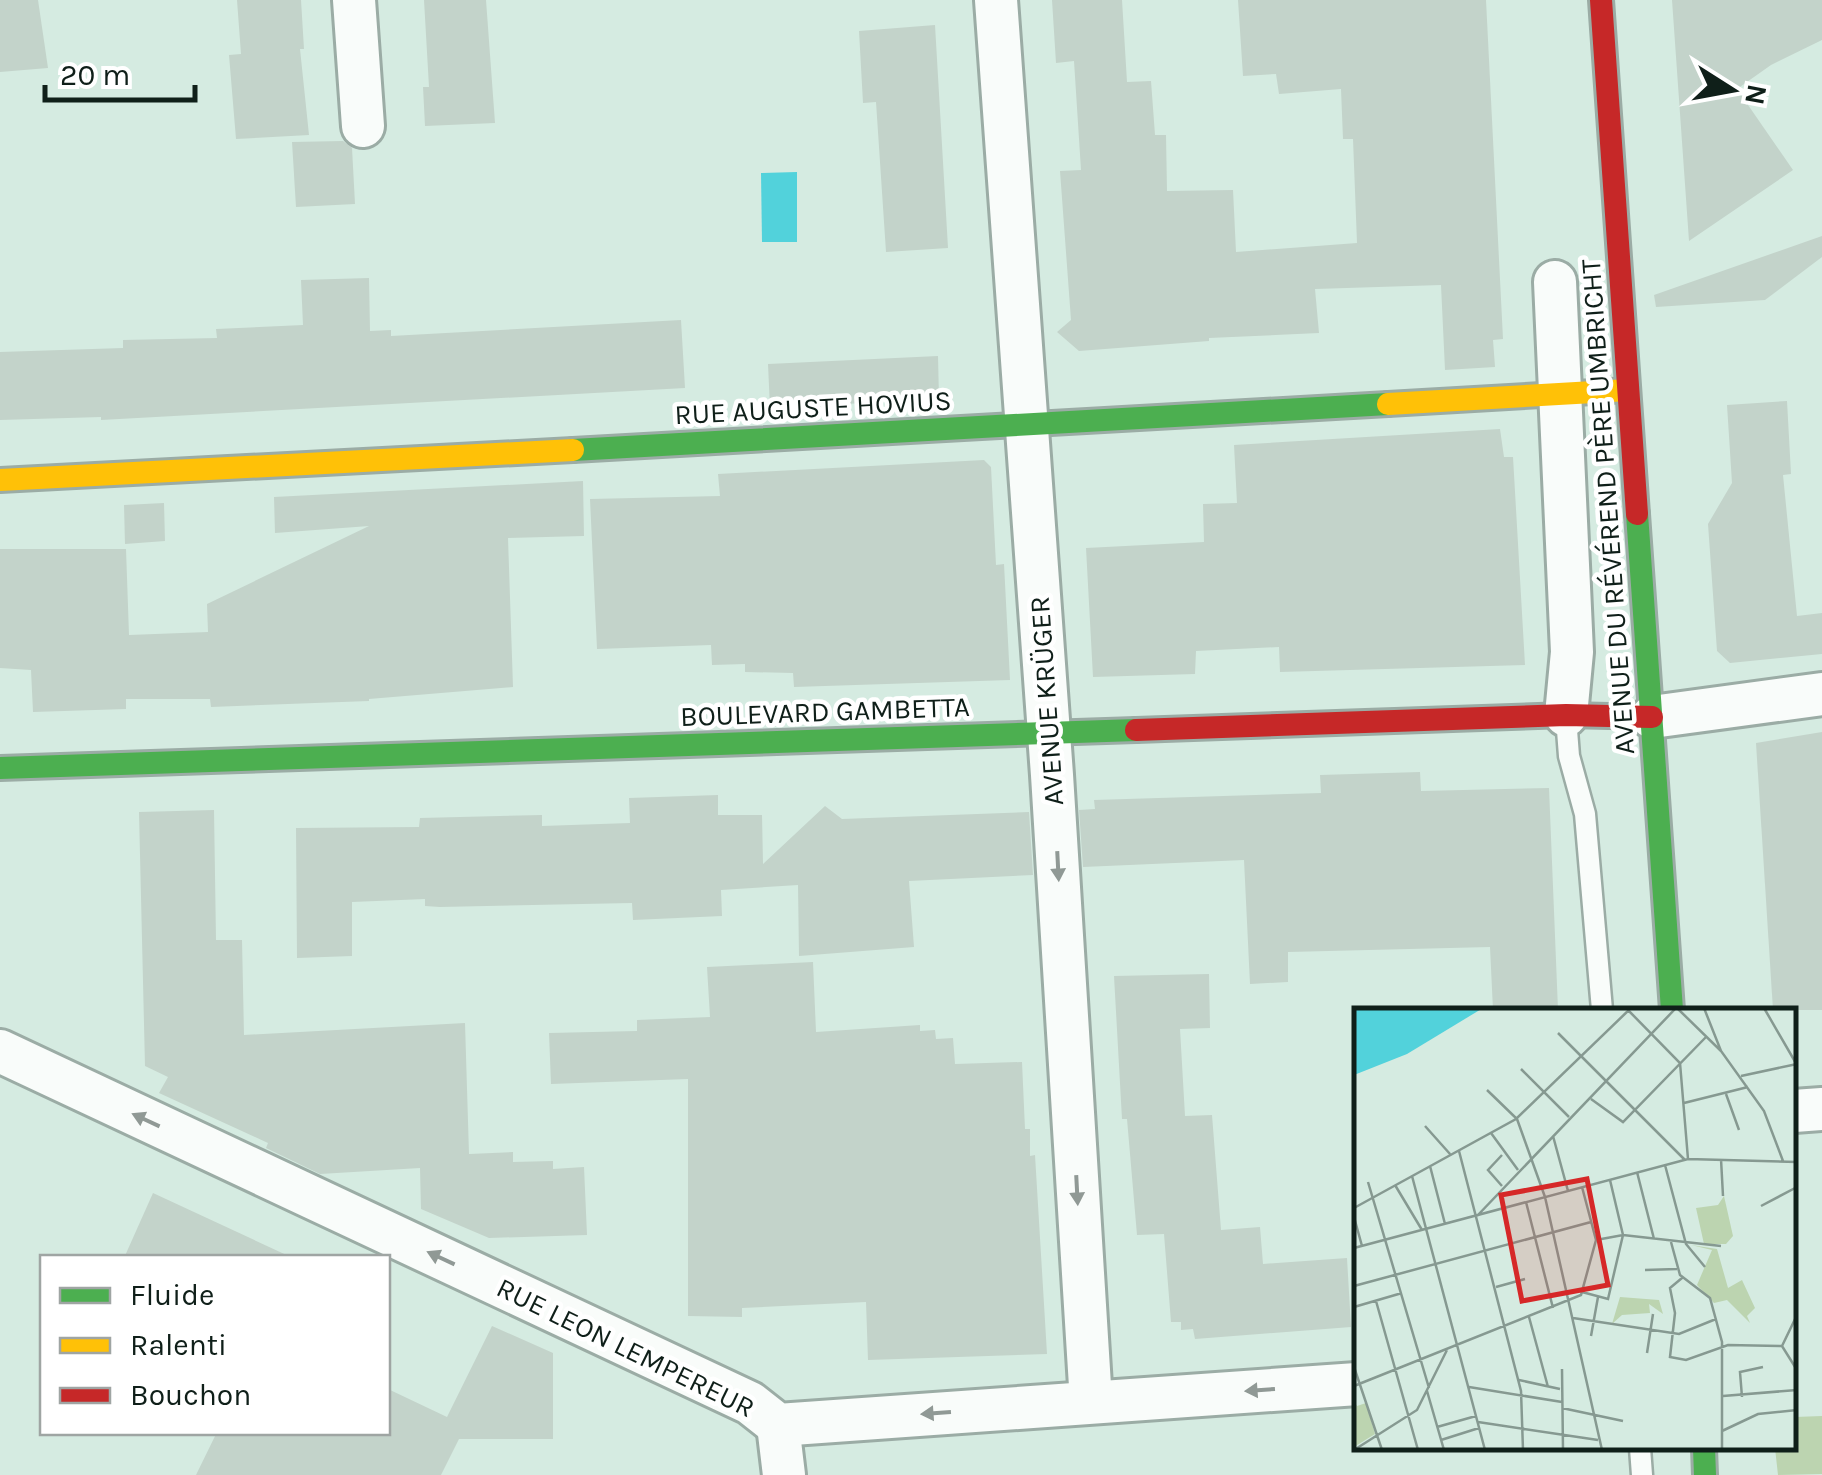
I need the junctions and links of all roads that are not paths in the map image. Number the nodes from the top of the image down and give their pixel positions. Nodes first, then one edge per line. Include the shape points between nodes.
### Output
1 (354, 0) edge
2 (996, 0) edge
3 (1600, 0) edge
4 (362, 126) dead end
5 (1555, 282) dead end
6 (1628, 390) junction
7 (1560, 394) junction
8 (1026, 426) junction
9 (0, 480) edge
10 (1822, 694) edge
11 (1566, 715) junction
12 (1652, 717) junction
13 (1049, 734) junction
14 (0, 768) edge
15 (1602, 1008) edge
16 (1672, 1008) edge
17 (0, 1051) edge
18 (1822, 1109) edge
19 (1797, 1110) edge
20 (1354, 1384) edge
21 (1091, 1402) junction
22 (778, 1425) junction
23 (1640, 1450) edge
24 (1704, 1450) edge
25 (784, 1475) edge
26 (1642, 1475) edge
27 (1706, 1475) edge

1 - 4 street
2 - 8 street, AVENUE KRÜGER
3 - 6 main road, AVENUE DU RÉVÉREND PÈRE UMBRICHT
5 - 7 street
6 - 7 main road, RUE AUGUSTE HOVIUS
6 - 12 main road, AVENUE DU RÉVÉREND PÈRE UMBRICHT
7 - 8 main road, RUE AUGUSTE HOVIUS
7 - 11 street via 1572,652
8 - 9 main road, RUE AUGUSTE HOVIUS
8 - 13 street, AVENUE KRÜGER
10 - 12 street
11 - 12 main road, BOULEVARD GAMBETTA
11 - 13 main road, BOULEVARD GAMBETTA
11 - 15 lane via 1584,814
12 - 16 main road, AVENUE DU RÉVÉREND PÈRE UMBRICHT
13 - 14 main road, BOULEVARD GAMBETTA
13 -> 21 street, AVENUE KRÜGER
22 -> 17 street, RUE LEON LEMPEREUR via 750,1403
18 - 19 street
20 -> 21 street, RUE LEON LEMPEREUR
21 -> 22 street, RUE LEON LEMPEREUR
22 - 25 street
23 - 26 lane
24 - 27 main road

